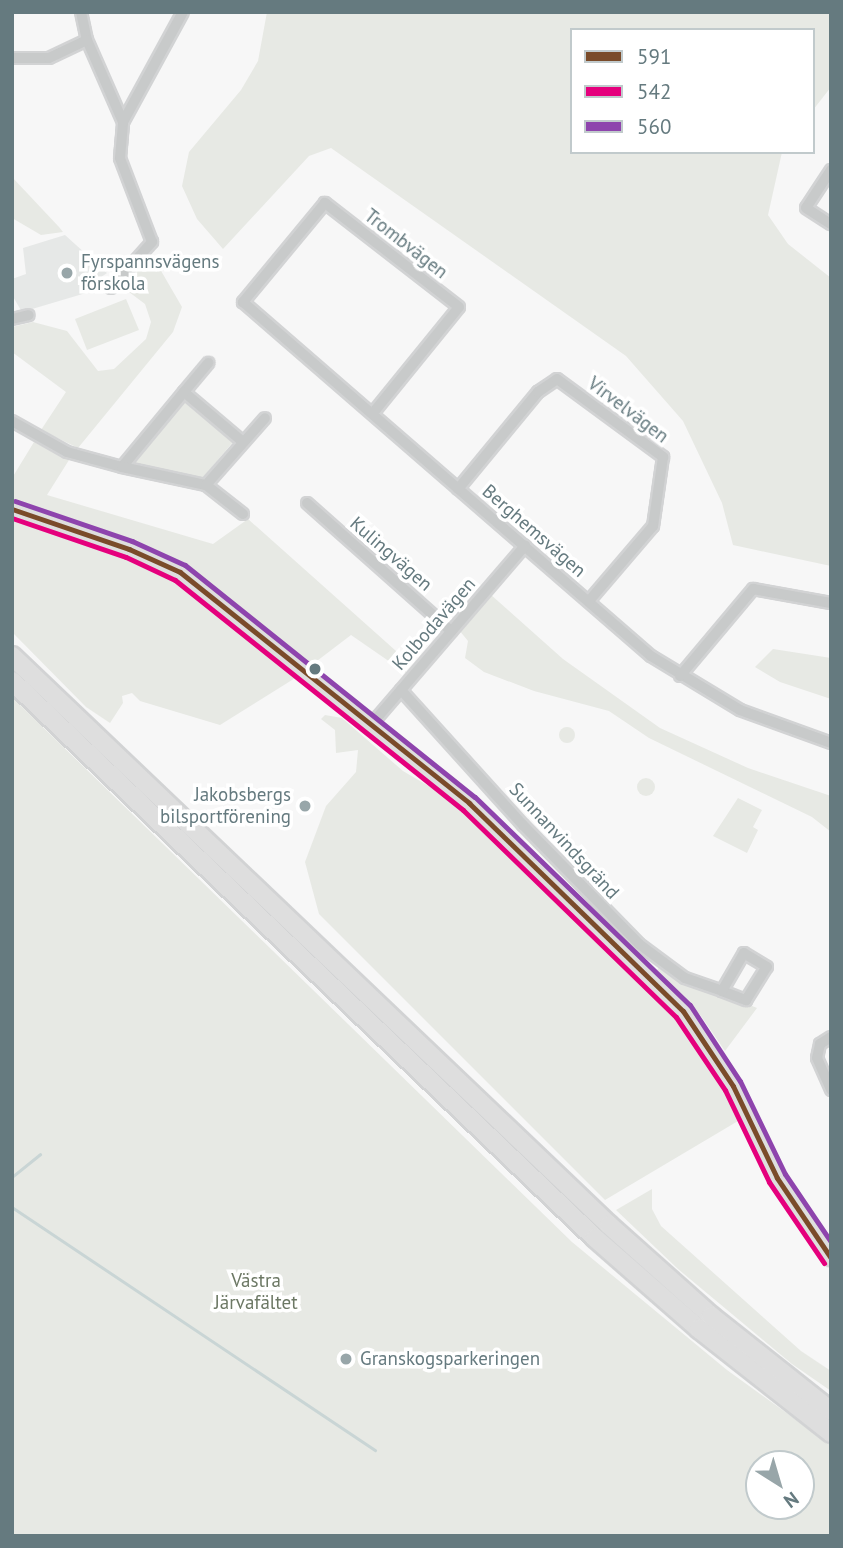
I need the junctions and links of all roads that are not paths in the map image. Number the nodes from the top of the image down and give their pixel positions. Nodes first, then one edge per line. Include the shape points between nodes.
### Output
1 (80, 12) edge
2 (183, 12) edge
3 (87, 40) junction
4 (12, 58) edge
5 (123, 122) junction
6 (831, 170) edge
7 (831, 225) edge
8 (111, 288) dead end
9 (243, 302) joint
10 (29, 315) dead end
11 (12, 319) edge
12 (208, 363) dead end
13 (184, 392) junction
14 (373, 413) junction
15 (265, 418) dead end
16 (12, 421) edge
17 (243, 442) junction
18 (122, 467) junction
19 (206, 485) junction
20 (458, 489) junction
21 (307, 503) dead end
22 (12, 509) edge
23 (243, 514) dead end
24 (525, 546) junction
25 (589, 601) junction
26 (831, 603) edge
27 (452, 631) junction
28 (12, 656) edge
29 (680, 676) junction
30 (12, 681) edge
31 (401, 690) junction
32 (370, 726) junction
33 (831, 743) edge
34 (722, 991) junction
35 (831, 1037) edge
36 (831, 1090) edge
37 (831, 1258) edge
38 (831, 1411) edge
39 (831, 1433) edge

1 - 3 street
2 - 5 street
3 - 4 street via 48,58
3 - 5 street
5 - 8 street via 120,158 152,242
6 - 7 street via 806,208
9 - 14 street, Berghemsvägen
9 - 14 street, Trombvägen via 325,203 459,307
10 - 11 street
12 - 13 street
13 - 17 street
13 - 18 street
14 - 20 street, Berghemsvägen
15 - 17 street
16 - 18 street via 67,452
17 - 19 street
18 - 19 street
19 - 23 street
20 - 24 street, Berghemsvägen
20 - 25 street, Virvelvägen via 538,392 557,379 663,457 653,526
21 - 27 street, Kulingvägen
22 - 32 street via 129,549 180,572
24 - 25 street, Berghemsvägen
24 - 27 street, Kolbodavägen
25 - 29 street, Berghemsvägen
26 - 29 street via 754,589
27 - 31 street, Kolbodavägen
28 - 38 highway via 609,1226
29 - 33 street, Berghemsvägen via 740,710
30 - 39 highway via 596,1238 699,1329
31 - 32 street, Kolbodavägen
31 - 34 street, Sunnanvindsgränd via 639,944 685,978
32 - 37 street via 469,803 683,1011 733,1086 777,1178
34 - 34 street, Sunnanvindsgränd via 746,1000 767,967 744,953
35 - 36 street via 820,1044 817,1058

